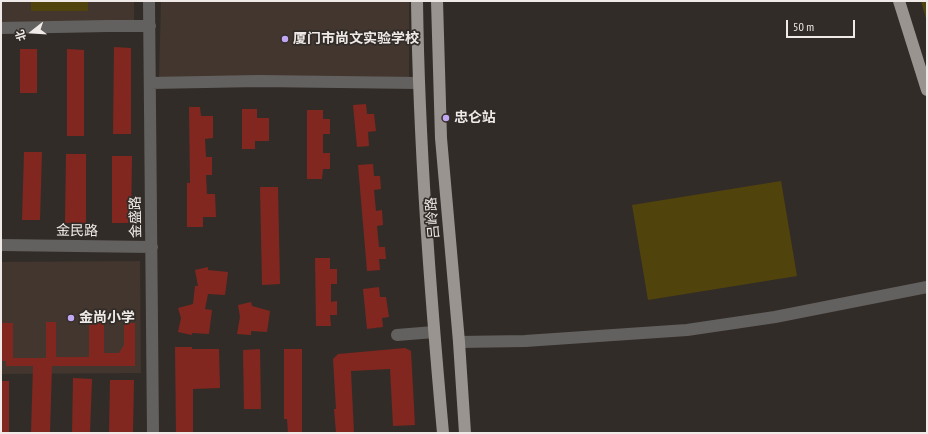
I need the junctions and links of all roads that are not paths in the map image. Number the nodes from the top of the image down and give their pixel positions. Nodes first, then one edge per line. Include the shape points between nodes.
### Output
1 (149, 1) edge
2 (417, 1) edge
3 (437, 1) edge
4 (899, 1) edge
5 (150, 26) junction
6 (1, 28) edge
7 (150, 83) junction
8 (418, 83) junction
9 (927, 90) edge
10 (1, 245) edge
11 (152, 247) junction
12 (927, 287) edge
13 (434, 332) junction
14 (397, 335) dead end
15 (459, 342) junction
16 (154, 433) edge
17 (443, 433) edge
18 (465, 433) edge

1 - 5 street, 金盛路
2 - 8 main road, 吕岭路
3 - 15 main road, 吕岭路 via 441,138
4 - 9 main road
5 - 6 street
5 - 7 street, 金盛路
7 - 8 street
7 - 11 street, 金盛路
8 - 13 main road, 吕岭路
10 - 11 street, 金民路
11 - 16 street, 金盛路
12 - 15 street via 776,318 687,330
13 - 14 street
13 - 17 main road, 吕岭路
15 - 18 main road, 吕岭路

